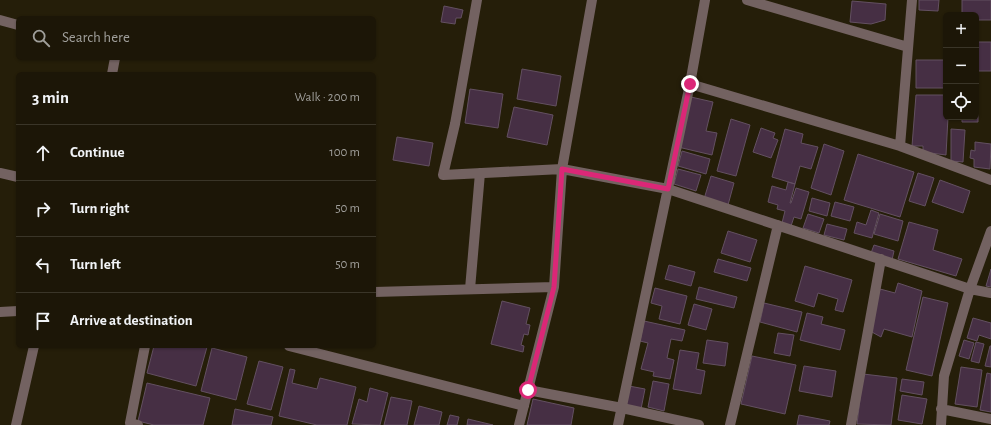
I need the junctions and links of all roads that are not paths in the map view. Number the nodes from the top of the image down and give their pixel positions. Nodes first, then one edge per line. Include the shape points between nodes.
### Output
1 (477, 0) edge
2 (592, 0) edge
3 (705, 0) edge
4 (747, 0) edge
5 (912, 0) edge
6 (0, 20) edge
7 (16, 24) edge
8 (908, 47) junction
9 (115, 60) edge
10 (112, 72) edge
11 (690, 84) junction
12 (900, 146) junction
13 (562, 169) junction
14 (0, 173) edge
15 (480, 173) junction
16 (16, 177) edge
17 (991, 180) edge
18 (668, 189) junction
19 (778, 225) junction
20 (991, 231) edge
21 (881, 259) junction
22 (554, 287) junction
23 (970, 288) junction
24 (470, 289) junction
25 (376, 292) edge
26 (991, 293) edge
27 (16, 310) edge
28 (0, 312) edge
29 (34, 348) edge
30 (145, 348) edge
31 (297, 348) edge
32 (528, 390) junction
33 (524, 406) junction
34 (622, 408) junction
35 (941, 409) junction
36 (991, 419) edge
37 (132, 424) edge
38 (16, 425) edge
39 (519, 425) edge
40 (618, 425) edge
41 (699, 425) edge
42 (730, 425) edge
43 (851, 425) edge
44 (940, 425) edge

1 - 15 street via 455,124 443,175
2 - 13 street
3 - 11 street
4 - 8 street
5 - 8 street
6 - 7 street
8 - 12 street
9 - 10 street
11 - 12 street
11 - 18 street
12 - 17 street
13 - 15 street
13 - 18 street
13 - 22 street
14 - 16 street
15 - 24 street
18 - 19 street
18 - 34 street
19 - 21 street
19 - 42 street
20 - 23 street
21 - 23 street
21 - 43 street
22 - 24 street
22 - 32 street
23 - 26 street
23 - 35 street via 944,376
24 - 25 street
27 - 28 street
29 - 38 street
30 - 37 street
31 - 33 street
32 - 33 street
32 - 34 street
33 - 39 street
34 - 40 street
34 - 41 street
35 - 36 street
35 - 44 street

